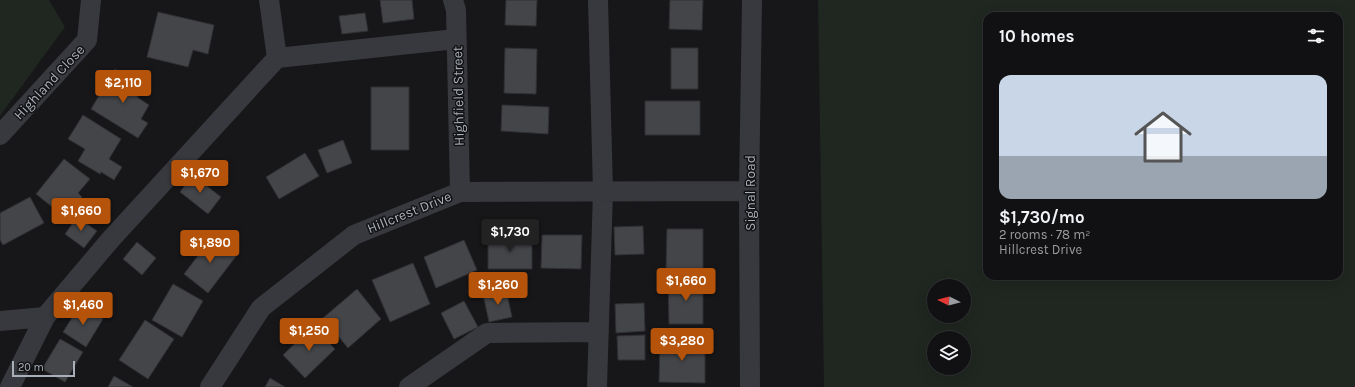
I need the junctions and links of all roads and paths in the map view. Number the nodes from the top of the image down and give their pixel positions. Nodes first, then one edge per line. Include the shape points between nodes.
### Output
1 (91, 0) edge
2 (269, 0) edge
3 (453, 0) edge
4 (598, 0) edge
5 (752, 0) edge
6 (456, 39) junction
7 (277, 58) junction
8 (0, 135) edge
9 (603, 191) junction
10 (749, 191) junction
11 (460, 192) junction
12 (45, 317) junction
13 (0, 321) edge
14 (599, 332) junction
15 (10, 387) edge
16 (210, 387) edge
17 (409, 387) edge
18 (597, 387) edge
19 (750, 387) edge

1 - 8 street, Highland Close via 87,40
2 - 7 street
3 - 6 street, Highfield Street via 456,10
4 - 9 street
5 - 10 street, Signal Road
6 - 7 street
6 - 11 street, Highfield Street
7 - 12 street via 110,239
9 - 10 street, Hillcrest Drive
9 - 11 street, Hillcrest Drive
9 - 14 street
10 - 19 street, Signal Road
11 - 16 street, Hillcrest Drive via 354,235 261,308
12 - 13 street
12 - 15 street
14 - 17 street via 487,333
14 - 18 street

